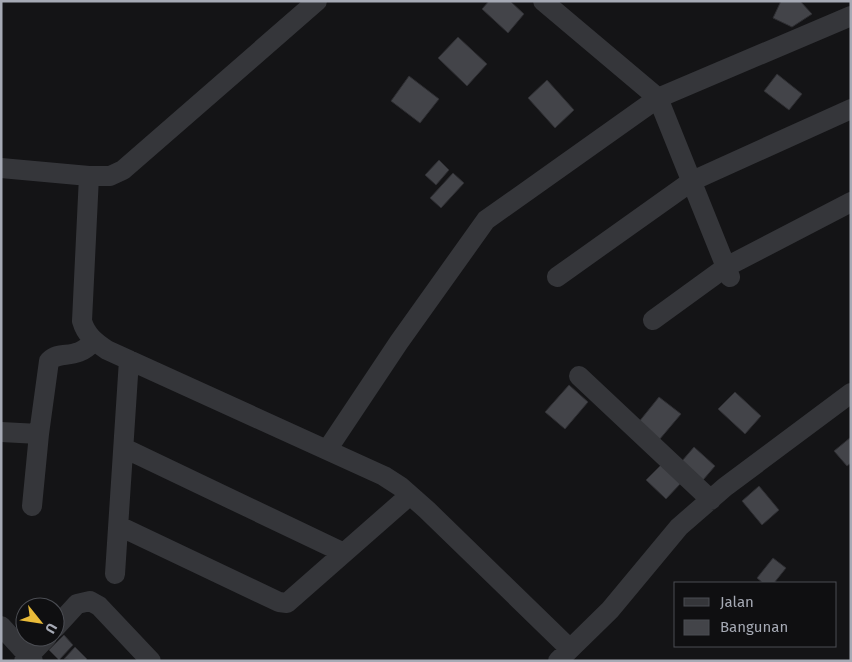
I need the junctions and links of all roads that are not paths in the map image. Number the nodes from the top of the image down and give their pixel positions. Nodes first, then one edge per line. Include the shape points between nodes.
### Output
1 (317, 1) edge
2 (543, 1) edge
3 (851, 16) edge
4 (658, 98) junction
5 (851, 109) edge
6 (1, 168) edge
7 (89, 176) junction
8 (692, 181) junction
9 (851, 202) edge
10 (728, 272) junction
11 (557, 276) dead end
12 (653, 320) dead end
13 (94, 342) junction
14 (129, 360) junction
15 (579, 376) dead end
16 (851, 393) edge
17 (1, 432) edge
18 (40, 434) junction
19 (124, 448) junction
20 (327, 450) junction
21 (410, 495) junction
22 (711, 500) junction
23 (32, 506) dead end
24 (119, 526) junction
25 (344, 553) junction
26 (114, 574) dead end
27 (65, 617) edge
28 (1, 626) edge
29 (38, 647) edge
30 (564, 655) edge
31 (29, 659) edge
32 (151, 661) edge

1 - 7 street via 123,170 110,176
2 - 4 street
3 - 4 street
4 - 8 street
4 - 20 street via 486,220
5 - 8 street
6 - 7 street
7 - 13 street via 82,320 84,329
8 - 10 street
8 - 11 street
9 - 10 street
10 - 12 street
13 - 14 street
13 - 18 street via 83,352 56,356 49,361
14 - 19 street
14 - 20 street
15 - 22 street
16 - 22 street
17 - 18 street
18 - 23 street
19 - 24 street
19 - 25 street
20 - 21 street via 384,476
21 - 25 street
21 - 30 street
22 - 30 street via 680,527 610,610
24 - 25 street via 287,603
24 - 26 street
27 - 32 street via 77,604 90,601 99,606
28 - 31 street
29 - 31 street

